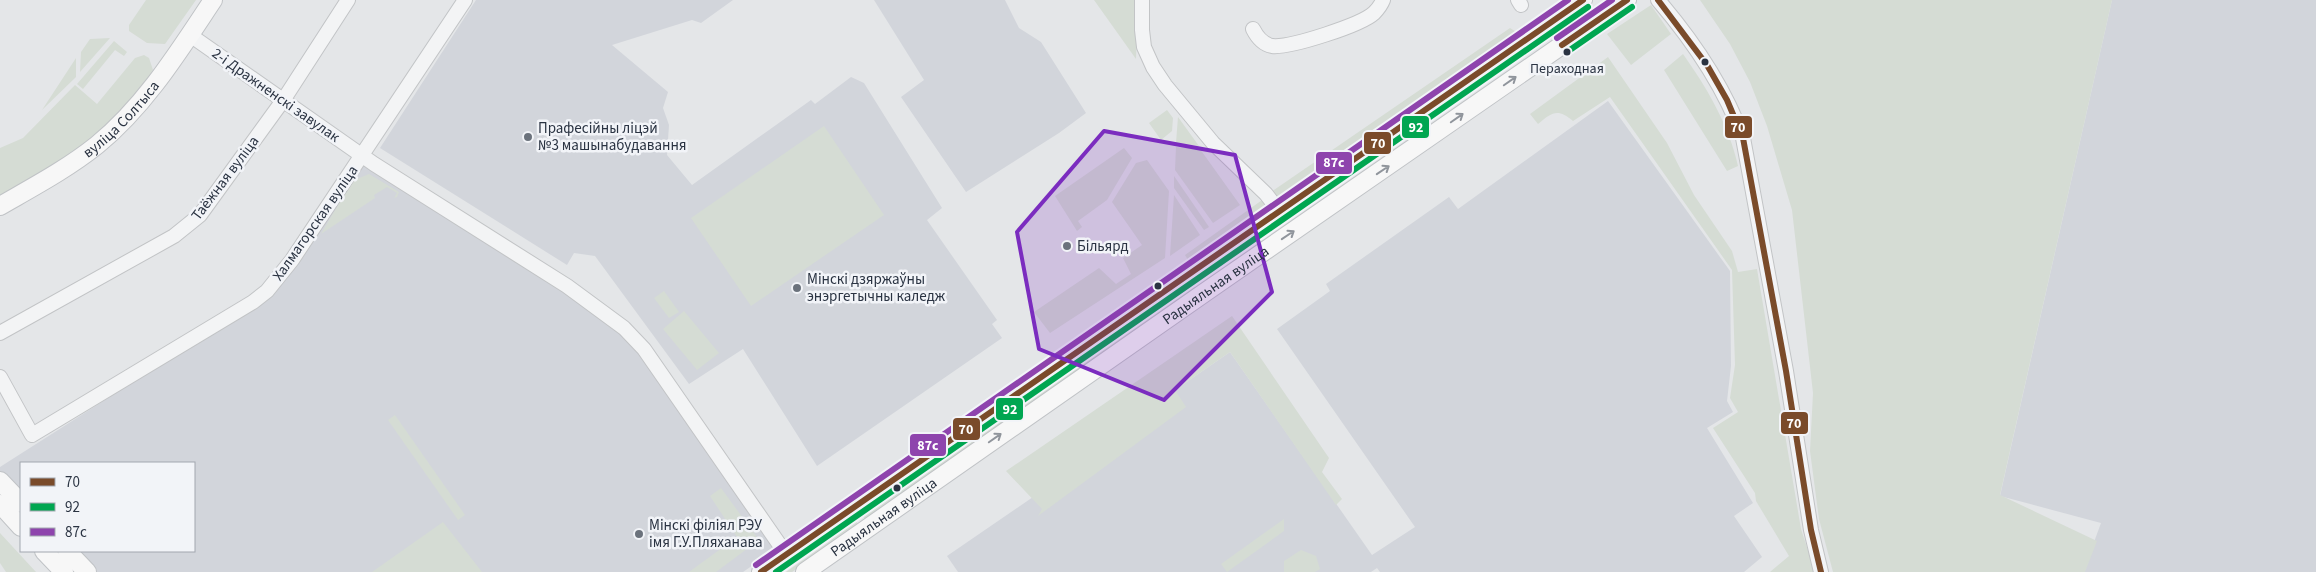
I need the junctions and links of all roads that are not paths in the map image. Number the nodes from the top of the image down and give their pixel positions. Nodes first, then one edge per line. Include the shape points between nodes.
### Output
1 (213, 0) edge
2 (348, 0) edge
3 (465, 0) edge
4 (1142, 0) edge
5 (1382, 0) edge
6 (1583, 0) edge
7 (1627, 0) edge
8 (1658, 0) edge
9 (1253, 29) dead end
10 (190, 35) junction
11 (284, 99) junction
12 (1401, 128) junction
13 (1416, 147) junction
14 (362, 155) junction
15 (0, 206) edge
16 (1279, 211) junction
17 (0, 333) edge
18 (0, 377) edge
19 (0, 480) edge
20 (20, 502) edge
21 (0, 504) edge
22 (20, 526) edge
23 (45, 552) edge
24 (67, 552) edge
25 (786, 554) junction
26 (64, 572) edge
27 (87, 572) edge
28 (760, 572) edge
29 (805, 572) edge
30 (1821, 572) edge

1 - 10 main road, вуліца Солтыса
2 - 11 street, Таёжная вуліца
3 - 14 street, Халмагорская вуліца
4 - 16 street via 1144,47 1153,67 1213,143 1266,194
5 - 9 street via 1373,14 1339,30 1289,45 1264,43
6 - 12 main road, Радыяльная вуліца
13 -> 7 main road, Радыяльная вуліца
8 - 30 street via 1713,74 1743,138 1784,361 1810,530
10 - 11 street, 2-і Дражненскі завулак
10 - 15 main road, вуліца Солтыса via 143,98 97,145
11 - 14 street, 2-і Дражненскі завулак
11 - 17 street, Таёжная вуліца via 200,215 174,236
12 - 13 main road
12 - 16 main road, Радыяльная вуліца
29 -> 13 main road, Радыяльная вуліца
14 - 18 street, Халмагорская вуліца via 292,260 253,302 32,435
14 - 25 street, 2-і Дражненскі завулак via 567,286 624,328 644,349
16 - 25 main road, Радыяльная вуліца
19 - 20 main road
21 - 22 main road
23 - 26 main road
24 - 27 main road
25 - 28 main road, Радыяльная вуліца

